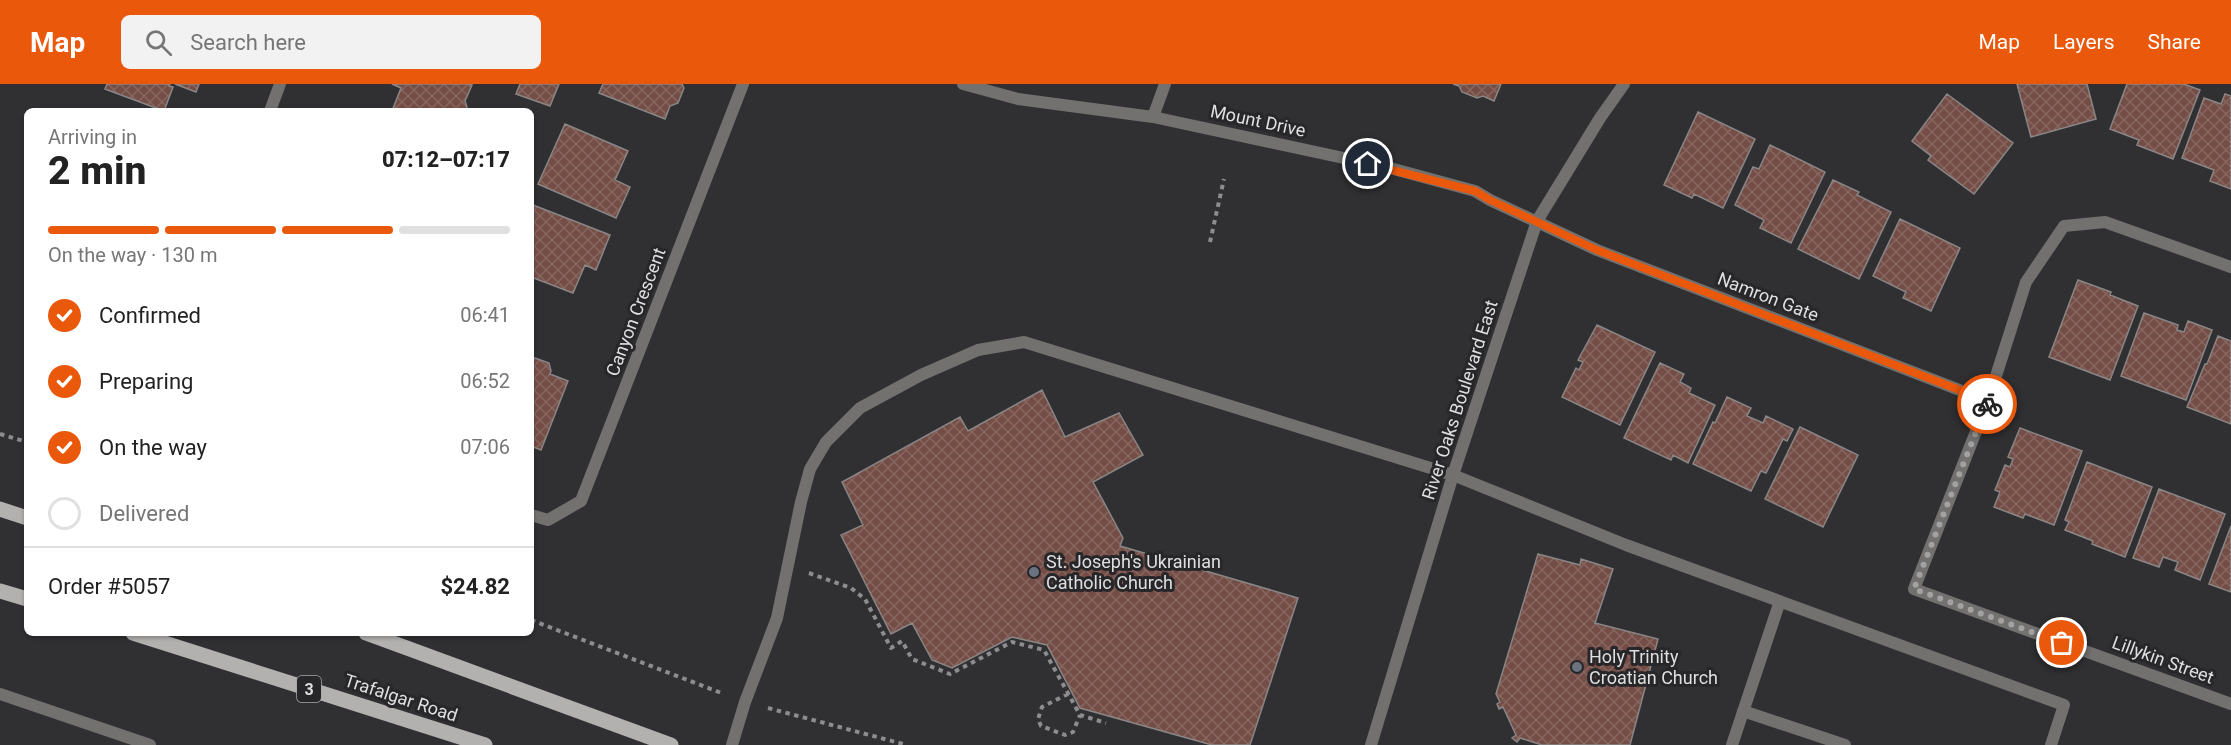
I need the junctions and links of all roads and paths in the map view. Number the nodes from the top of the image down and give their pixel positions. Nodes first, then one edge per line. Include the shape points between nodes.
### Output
1 (280, 84) edge
2 (743, 84) edge
3 (963, 84) edge
4 (1165, 84) edge
5 (1624, 84) edge
6 (271, 108) edge
7 (1153, 117) junction
8 (1224, 179) dead end
9 (1537, 221) junction
10 (1210, 242) dead end
11 (2231, 267) edge
12 (1988, 401) junction
13 (0, 434) edge
14 (24, 441) edge
15 (1453, 475) junction
16 (0, 509) edge
17 (534, 516) edge
18 (24, 517) edge
19 (788, 566) junction
20 (0, 591) edge
21 (24, 598) edge
22 (1780, 601) junction
23 (534, 621) edge
24 (142, 636) edge
25 (374, 636) edge
26 (0, 694) edge
27 (1068, 694) junction
28 (745, 702) junction
29 (2231, 704) edge
30 (1743, 711) junction
31 (1080, 715) junction
32 (1106, 723) dead end
33 (150, 745) edge
34 (485, 745) edge
35 (670, 745) edge
36 (732, 745) edge
37 (907, 745) edge
38 (1371, 745) edge
39 (1732, 745) edge
40 (1845, 745) edge
41 (2051, 745) edge

1 - 6 street
2 - 17 street, Canyon Crescent via 581,501 548,519
3 - 7 street, Mount Drive via 1018,99
4 - 7 street
5 - 9 street, River Oaks Boulevard East
7 - 9 street, Mount Drive via 1390,168 1475,191
8 - 10 path
9 - 12 street, Namron Gate via 1597,250
9 - 15 street, River Oaks Boulevard East
11 - 12 street via 2105,222 2064,226 2026,282
12 - 29 street, Lillykin Street via 1914,589
13 - 14 path
15 - 19 street via 1024,342 978,350 860,408 826,442 810,469
15 - 22 street via 1626,545
15 - 38 street, River Oaks Boulevard East
16 - 18 main road
19 - 27 path via 851,588 865,599 891,648 902,641 912,659 950,674 1012,642 1044,651
19 - 28 street via 777,618
20 - 21 main road
22 - 30 street
22 - 41 street via 2064,705
23 - 28 path
24 - 34 main road, Trafalgar Road / 3
25 - 35 main road
26 - 33 street
27 - 31 path
27 - 31 path via 1042,707 1038,719 1041,726 1065,735 1073,732
28 - 36 street
28 - 37 path
30 - 39 street
30 - 40 street
31 - 32 path

